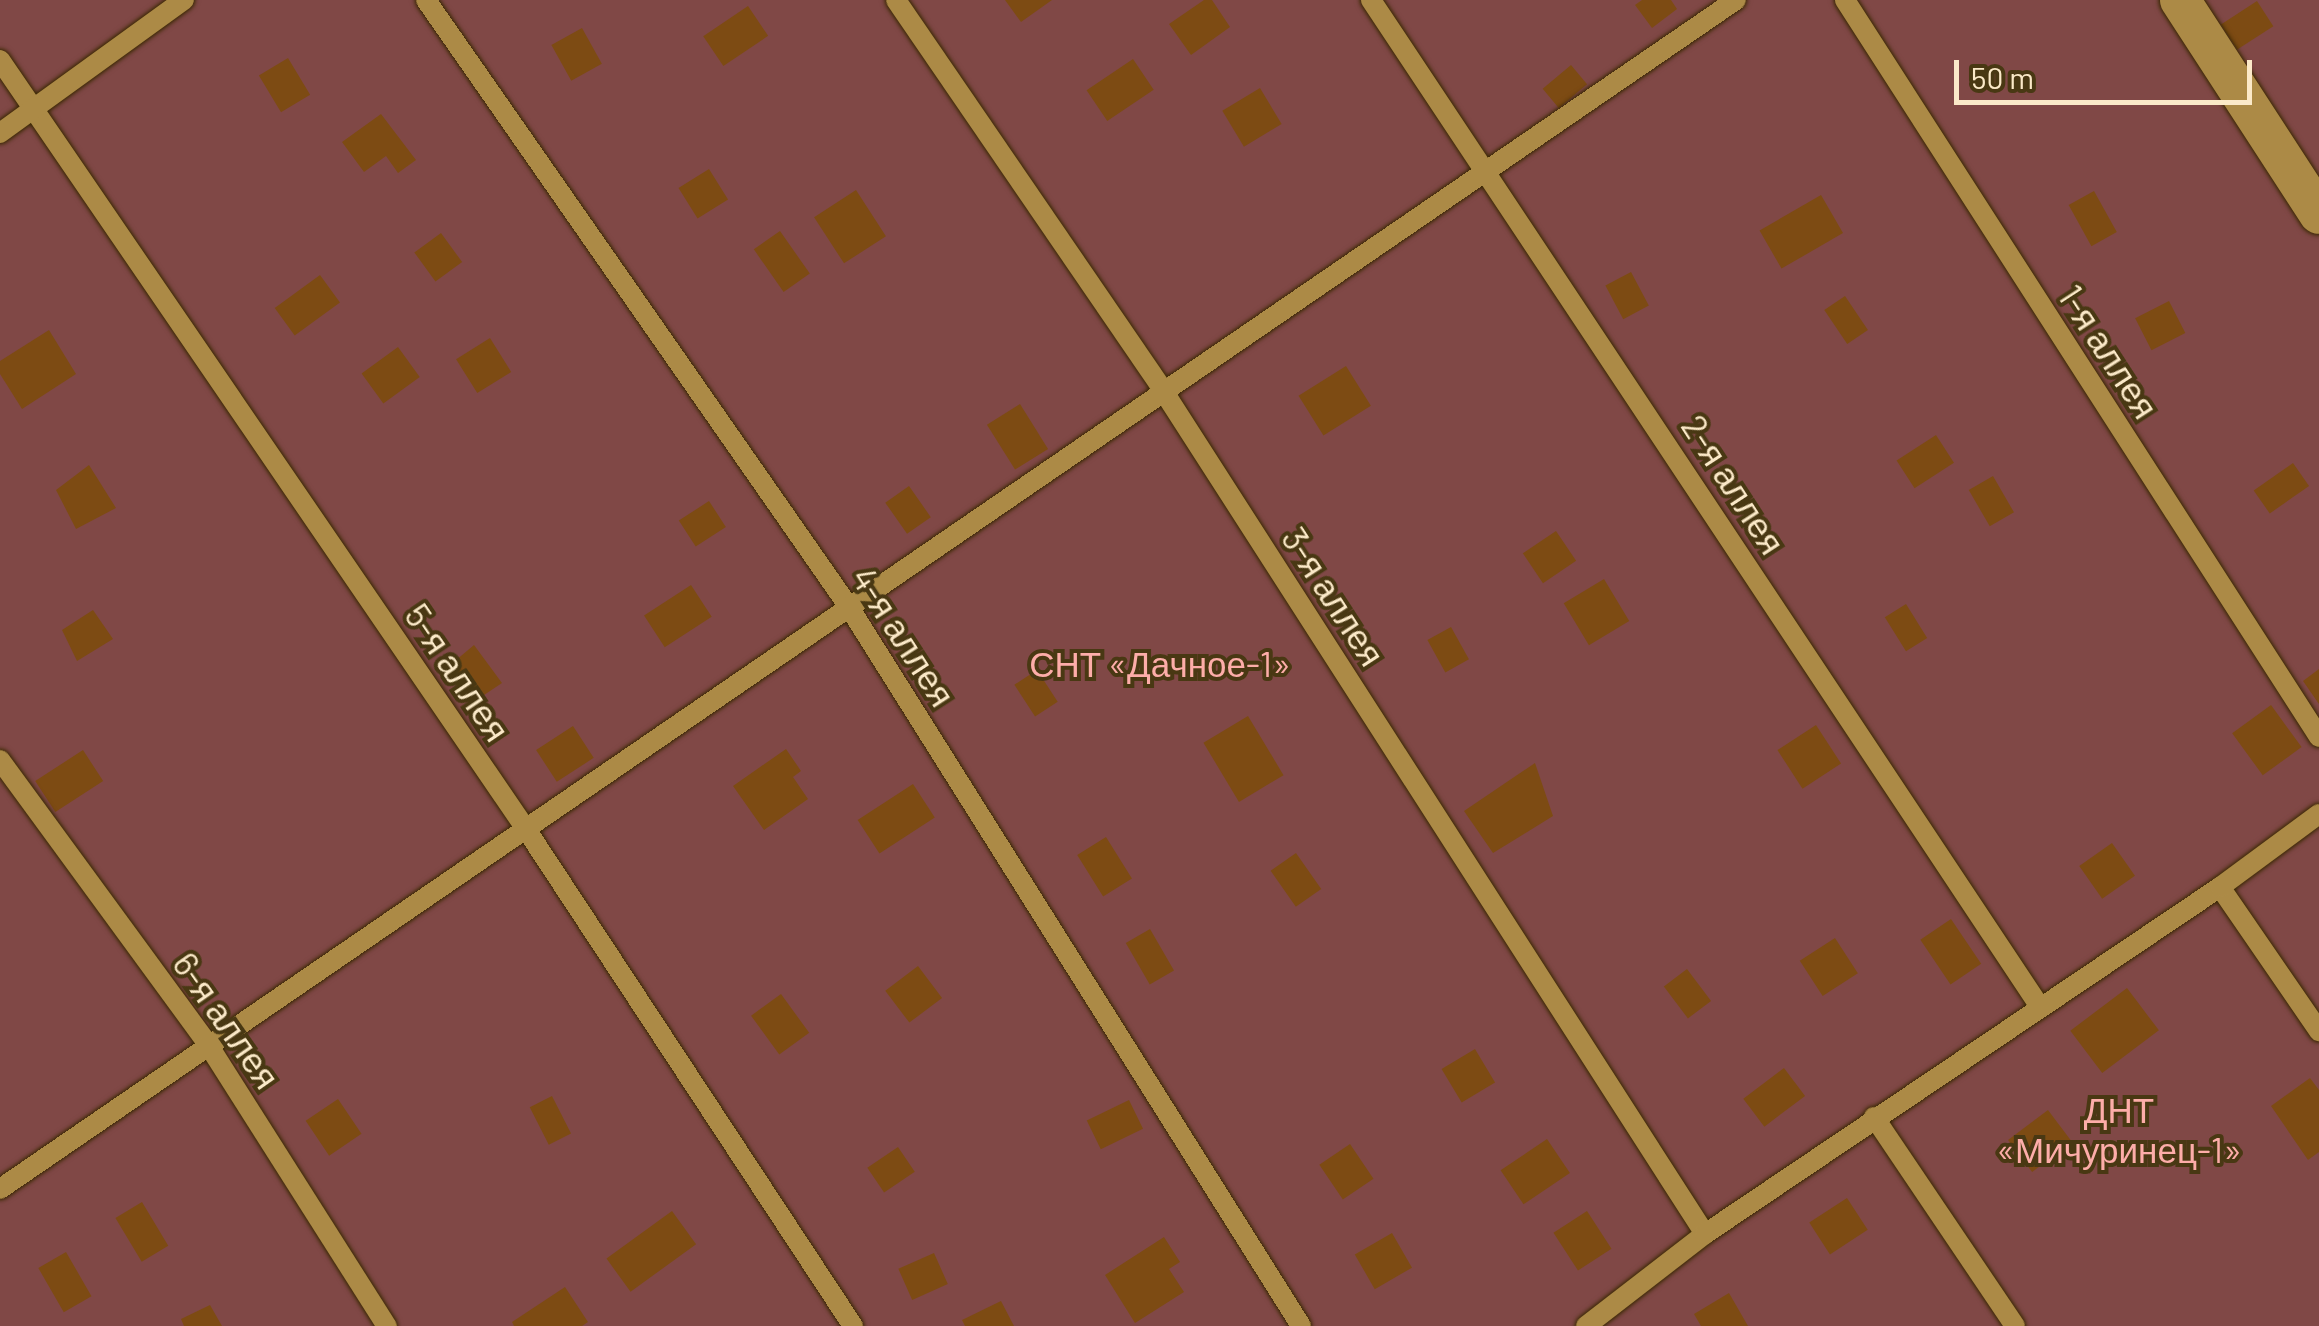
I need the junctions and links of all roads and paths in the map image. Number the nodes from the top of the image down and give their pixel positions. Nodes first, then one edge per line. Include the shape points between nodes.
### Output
1 (184, 0) edge
2 (426, 0) edge
3 (896, 0) edge
4 (1371, 0) edge
5 (1736, 0) edge
6 (1845, 0) edge
7 (2180, 0) edge
8 (0, 60) edge
9 (32, 106) junction
10 (0, 132) edge
11 (1488, 170) junction
12 (2319, 214) edge
13 (1164, 392) junction
14 (849, 607) junction
15 (2319, 737) edge
16 (0, 760) edge
17 (2319, 814) edge
18 (526, 829) junction
19 (2220, 887) junction
20 (2040, 1007) junction
21 (2319, 1030) edge
22 (209, 1046) junction
23 (1874, 1117) junction
24 (0, 1188) edge
25 (1705, 1234) junction
26 (387, 1326) edge
27 (853, 1326) edge
28 (1302, 1326) edge
29 (1586, 1326) edge
30 (2015, 1326) edge

1 - 9 lane
2 - 14 lane, 4-я аллея
3 - 13 lane, 3-я аллея
4 - 11 lane, 2-я аллея
5 - 11 lane
6 - 15 lane, 1-я аллея
7 - 12 street
8 - 9 lane, 5-я аллея
9 - 10 lane
9 - 18 lane, 5-я аллея
11 - 13 lane
11 - 20 lane, 2-я аллея
13 - 14 lane
13 - 25 lane, 3-я аллея
14 - 18 lane
14 - 28 lane, 4-я аллея
16 - 22 lane, 6-я аллея
17 - 19 lane
18 - 22 lane
18 - 27 lane, 5-я аллея
19 - 20 lane
19 - 21 lane
20 - 23 lane
22 - 24 lane
22 - 26 lane, 6-я аллея
23 - 25 lane
23 - 30 lane
25 - 29 lane

